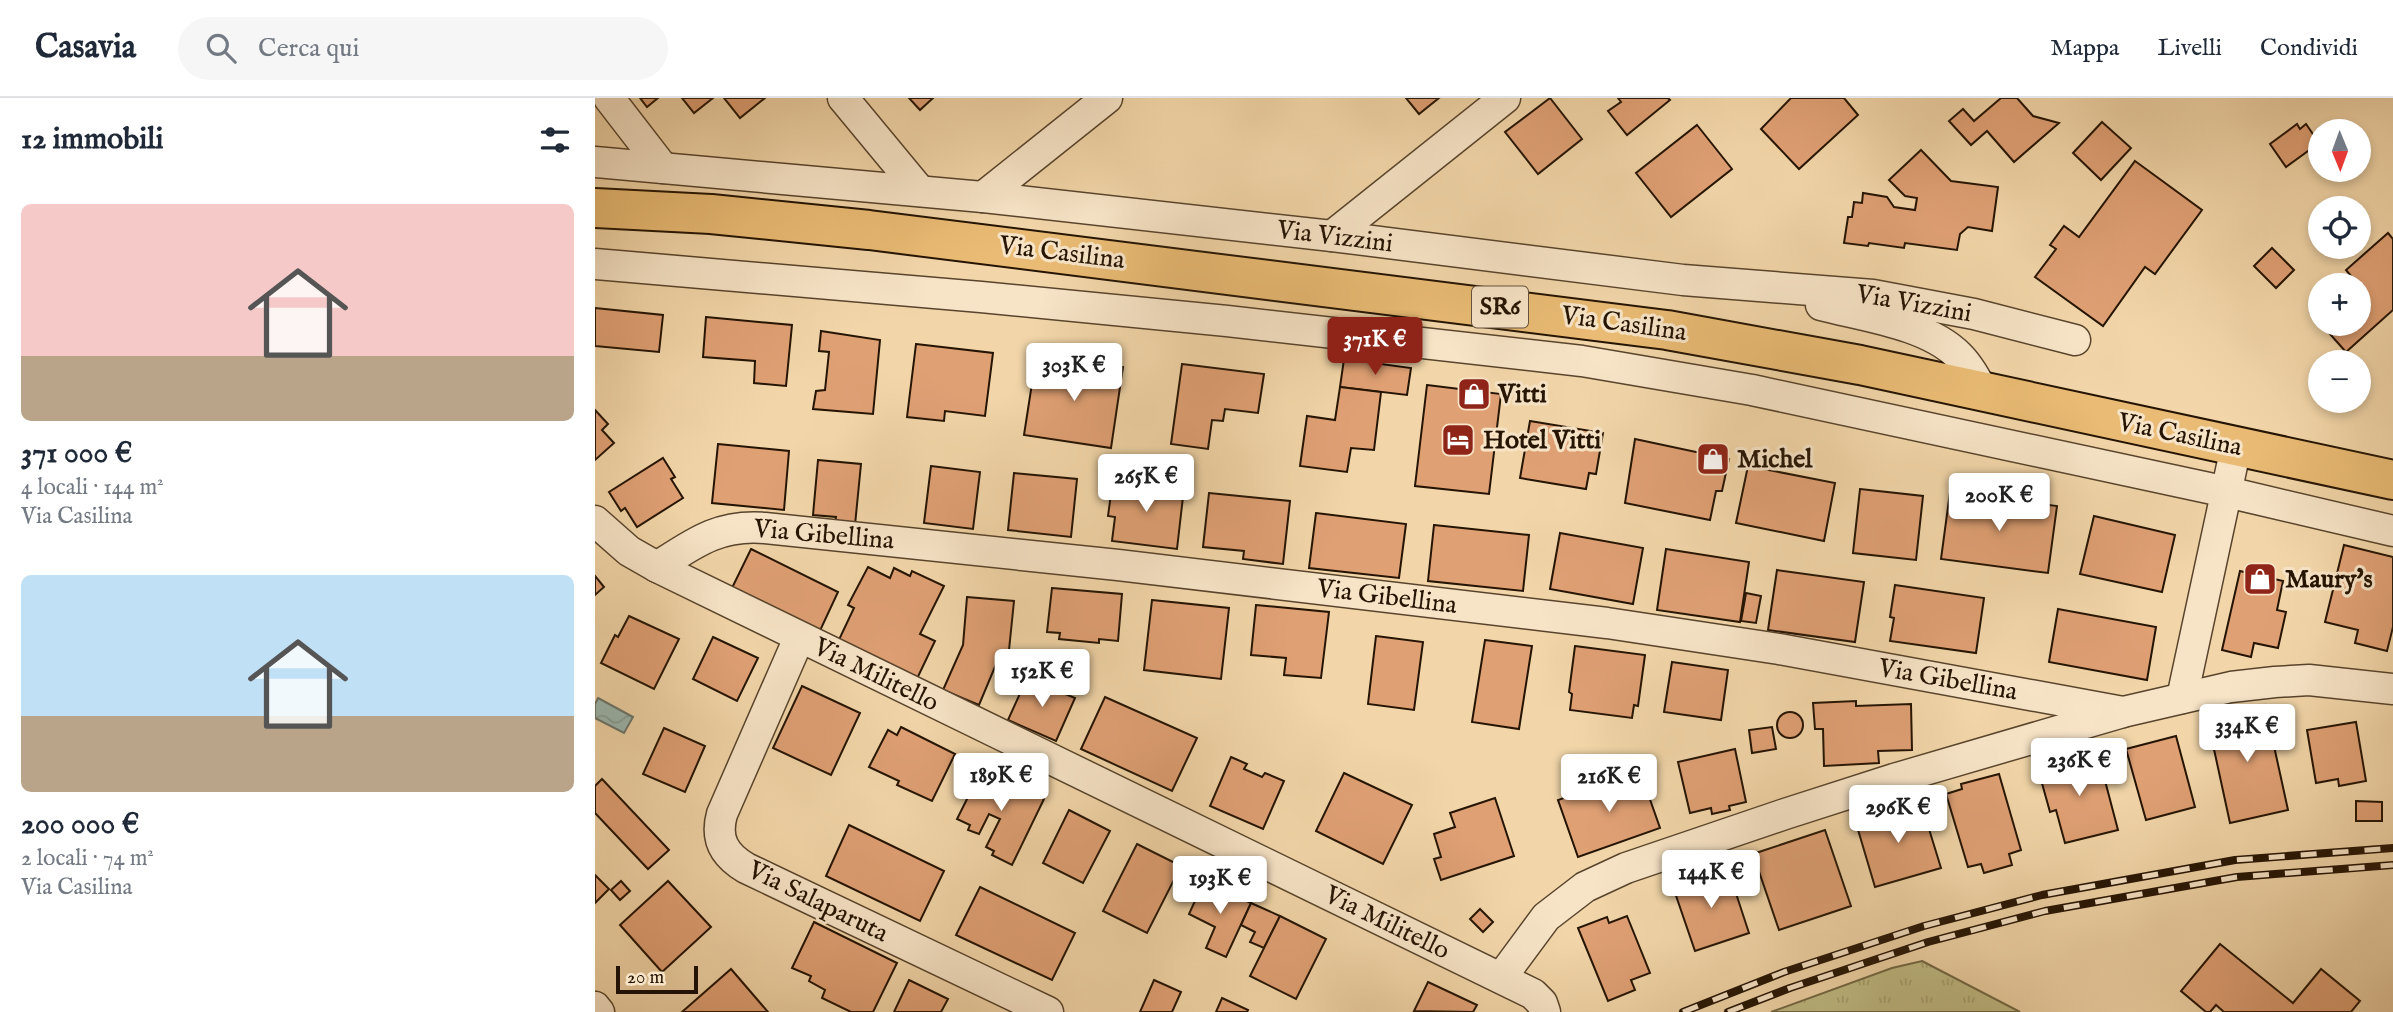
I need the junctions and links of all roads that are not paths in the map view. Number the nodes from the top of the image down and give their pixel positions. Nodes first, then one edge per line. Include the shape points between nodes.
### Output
1 (609, 98) edge
2 (843, 98) edge
3 (1107, 98) edge
4 (1505, 98) edge
5 (595, 162) edge
6 (663, 168) junction
7 (796, 179) junction
8 (920, 191) junction
9 (983, 197) junction
10 (595, 208) edge
11 (796, 223) junction
12 (1332, 236) junction
13 (595, 264) edge
14 (1749, 286) junction
15 (2075, 340) dead end
16 (1983, 392) junction
17 (2236, 447) junction
18 (2393, 480) edge
19 (2227, 492) junction
20 (595, 521) edge
21 (2393, 531) edge
22 (657, 567) junction
23 (799, 638) junction
24 (2393, 689) edge
25 (2182, 698) junction
26 (2123, 712) junction
27 (1501, 978) junction
28 (595, 1007) edge
29 (1543, 1007) edge
30 (599, 1012) edge
31 (1048, 1012) edge

1 - 6 street
2 - 8 street
3 - 9 street
4 - 12 street
5 - 6 street
6 - 7 street
7 - 8 street, Via Vizzini
7 - 11 street
8 - 9 street, Via Vizzini
9 - 12 street, Via Vizzini
10 - 11 main road, Via Casilina / SR6
11 - 16 main road, Via Casilina / SR6 via 1623,323 1763,346
12 - 14 street, Via Vizzini
13 - 19 street, Via Casilina via 981,297 1572,359 1731,386
14 - 15 street, Via Vizzini via 1891,298
14 - 16 street, Via Vizzini via 1902,325 1934,338 1957,354
16 - 17 main road, Via Casilina / SR6
17 - 18 main road, Via Casilina / SR6
17 - 19 street
19 - 21 street, Via Casilina
19 - 25 street
20 - 22 street, Via Militello via 629,551
22 - 23 street, Via Militello
22 - 26 street, Via Gibellina via 710,535 737,528 765,528 1607,623 1779,649
23 - 27 street, Via Militello
23 - 31 street, Via Salaparuta via 722,814 719,839 726,853 746,868
24 - 25 street via 2327,681 2274,681
25 - 26 street
26 - 27 street via 1837,797 1606,876 1546,917
27 - 29 street, Via Militello via 1533,994
28 - 30 street

